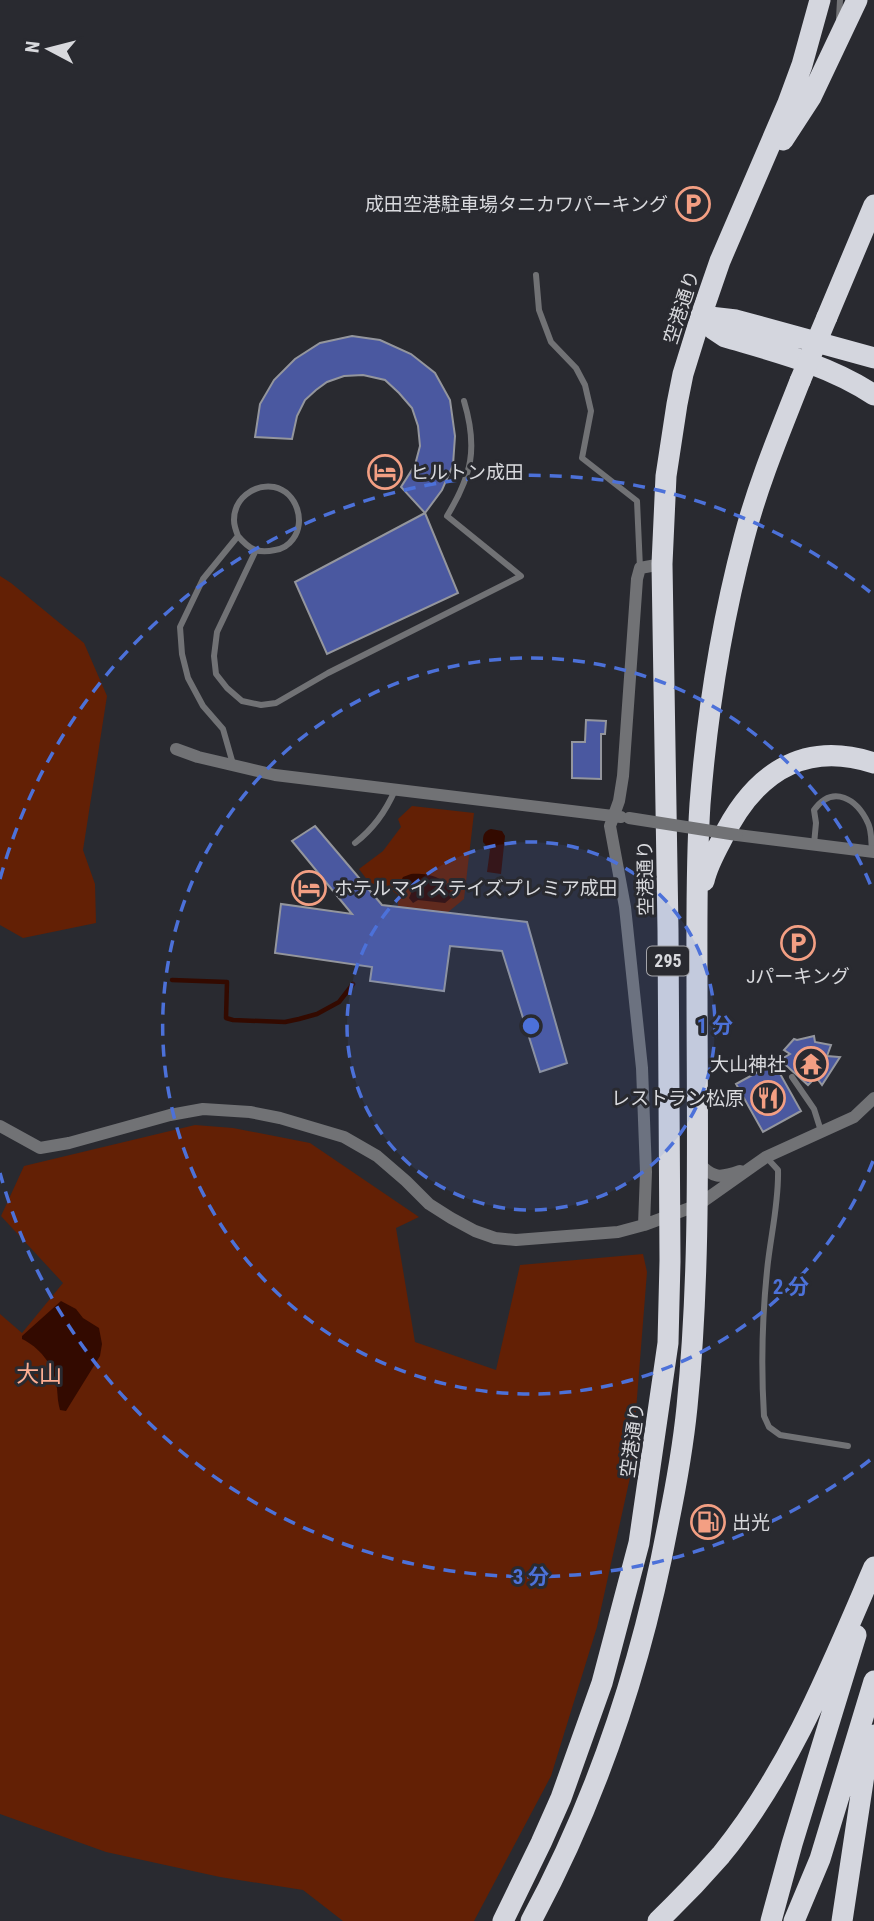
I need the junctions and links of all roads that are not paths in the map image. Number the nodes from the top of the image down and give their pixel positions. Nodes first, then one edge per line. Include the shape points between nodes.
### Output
1 (820, 0) edge
2 (840, 0) edge
3 (857, 0) edge
4 (838, 41) junction
5 (762, 167) junction
6 (874, 205) edge
7 (536, 275) dead end
8 (701, 316) junction
9 (874, 358) edge
10 (874, 395) edge
11 (464, 401) dead end
12 (237, 536) junction
13 (256, 550) junction
14 (662, 564) junction
15 (640, 568) junction
16 (176, 748) dead end
17 (874, 763) edge
18 (233, 766) junction
19 (395, 790) junction
20 (613, 816) junction
21 (355, 843) dead end
22 (814, 845) junction
23 (873, 852) edge
24 (697, 908) junction
25 (792, 1077) dead end
26 (874, 1098) edge
27 (0, 1126) edge
28 (821, 1131) junction
29 (766, 1157) junction
30 (697, 1161) junction
31 (750, 1168) junction
32 (698, 1205) junction
33 (670, 1215) junction
34 (644, 1225) junction
35 (848, 1446) dead end
36 (874, 1567) edge
37 (874, 1576) edge
38 (874, 1681) edge
39 (874, 1735) edge
40 (503, 1921) edge
41 (531, 1921) edge
42 (658, 1921) edge
43 (771, 1921) edge
44 (794, 1921) edge
45 (842, 1921) edge

1 - 5 highway, 空港通り / 295 via 802,65
2 - 4 lane
3 - 4 highway
4 - 5 highway via 804,108
5 - 8 highway, 空港通り / 295
6 - 24 highway, 295, bridge via 771,455 745,535 713,688 700,805
7 - 15 lane via 539,310 551,342 576,368 591,411 582,458 637,501
8 - 9 highway via 736,320
8 - 10 highway via 725,337 821,367
8 - 14 highway, 空港通り / 295 via 683,374 671,439
11 - 13 lane via 473,444 460,494 447,516 521,576 275,703 261,705 242,701 227,688 216,674 214,656 218,632
12 - 13 lane
12 - 13 lane via 236,506 246,494 276,487 291,497 299,524 293,539 283,549
12 - 18 lane via 203,579 180,627 188,678 223,729
14 - 15 street
14 - 33 highway, 空港通り / 295
15 - 20 street via 623,776
16 - 18 street
17 - 24 highway via 840,755 815,757 788,765 758,784 728,825 705,874
18 - 19 street
19 - 20 street
19 - 21 lane via 370,831
20 - 22 street, bridge
20 - 34 street via 610,826 625,908 642,1068
22 - 23 street
22 - 23 lane via 814,810 832,796 846,798 860,808 870,826
24 - 30 highway, 295
25 - 28 lane via 814,1109
26 - 28 street via 853,1117
27 - 34 street via 40,1148 170,1115 202,1110 250,1112 344,1136 377,1156 451,1219 495,1238 542,1239
28 - 29 street
29 - 31 street
29 - 35 lane via 778,1170 778,1188 762,1332 764,1416 780,1435
30 - 31 street via 712,1175 723,1177
30 - 32 highway, 295
31 - 32 street
32 - 33 street
32 - 41 highway, 295 via 685,1420 653,1600 602,1766
33 - 34 street
33 - 40 highway, 空港通り / 295 via 668,1343 639,1543 606,1671 580,1748
36 - 42 highway via 773,1779 721,1854
37 - 43 highway
38 - 44 highway via 820,1859
39 - 45 highway

